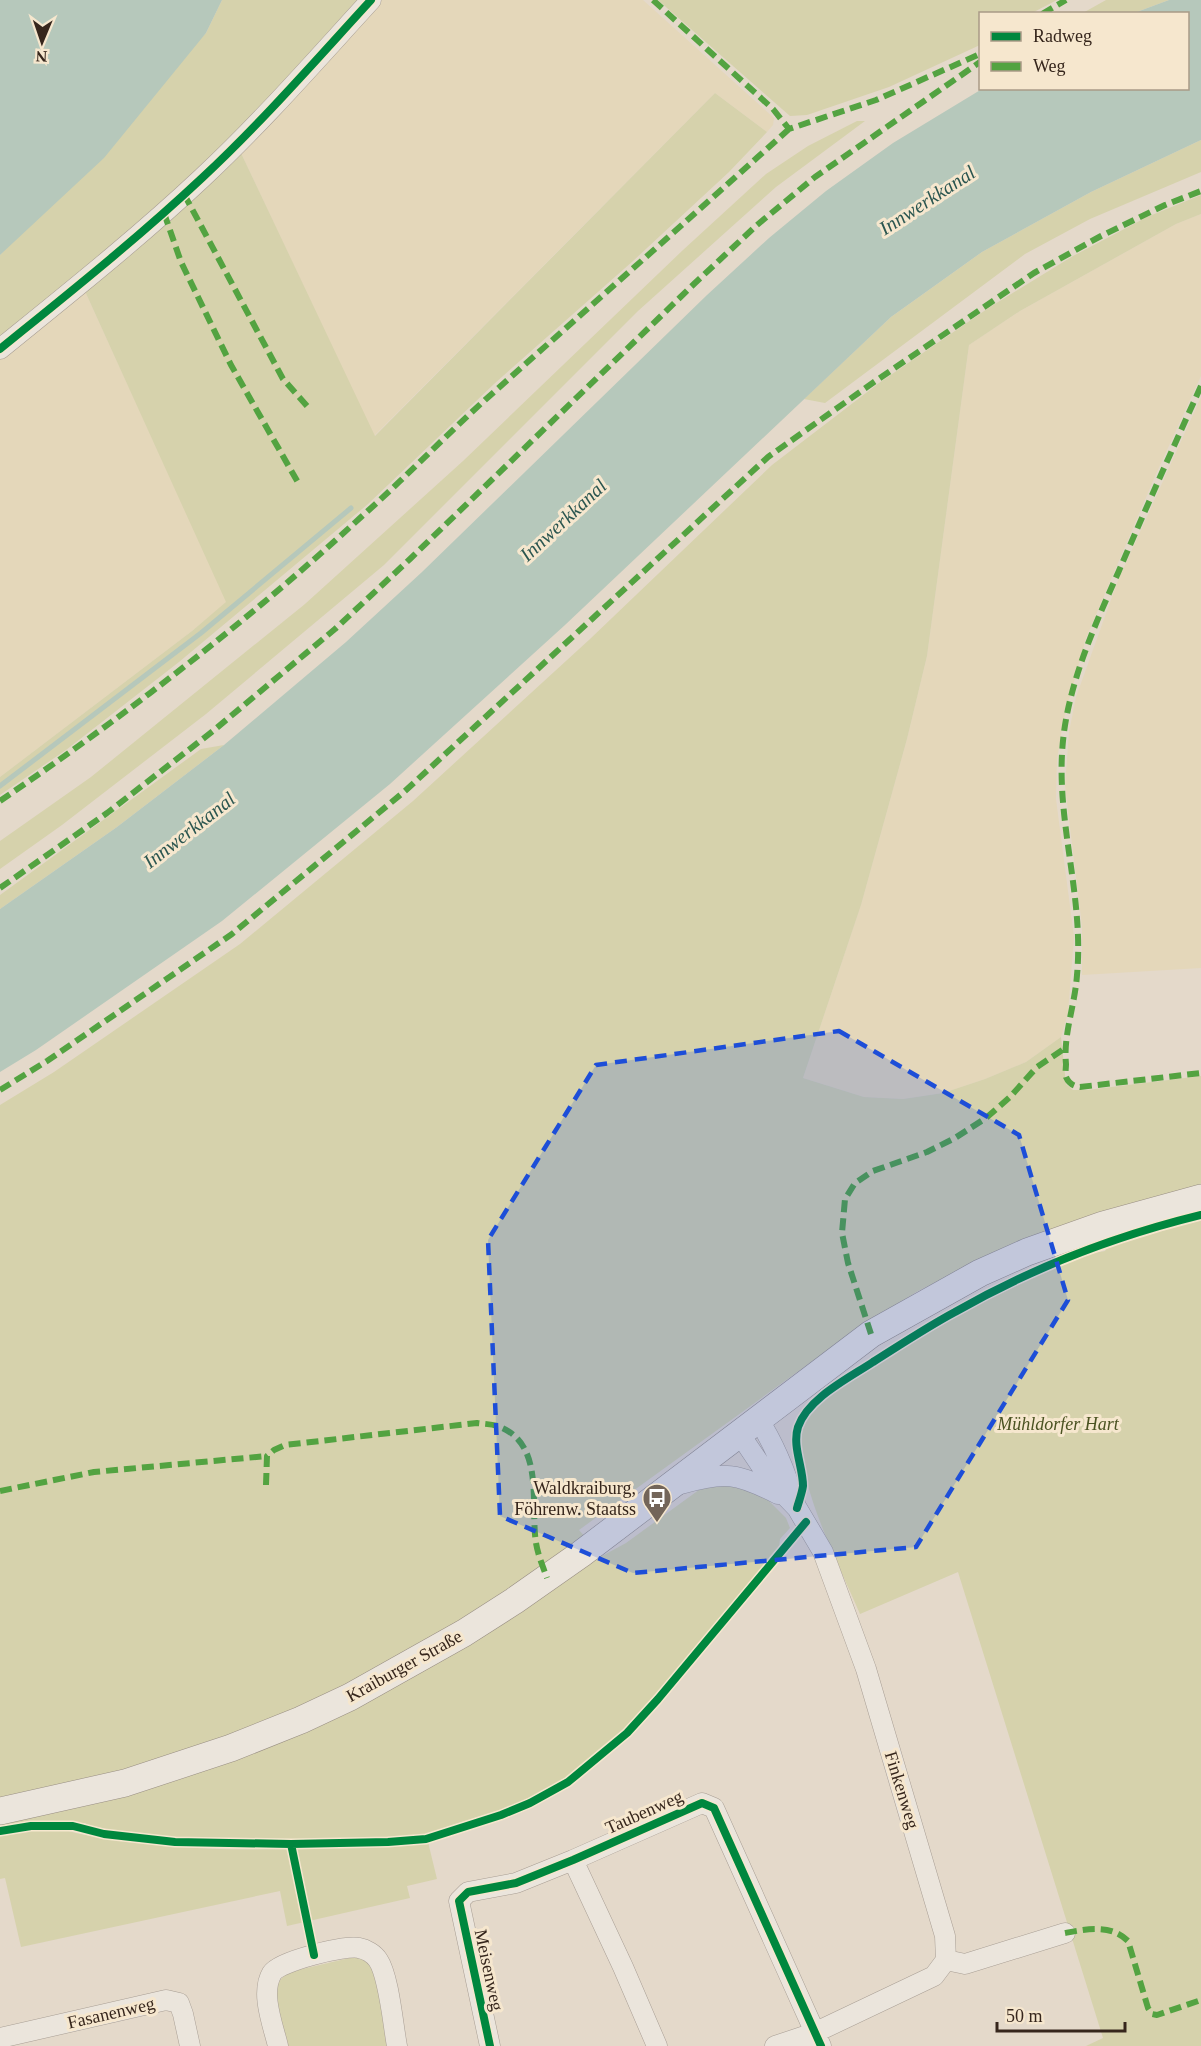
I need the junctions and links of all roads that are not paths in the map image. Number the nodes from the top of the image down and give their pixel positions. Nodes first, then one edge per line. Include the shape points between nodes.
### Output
1 (371, 0) edge
2 (0, 349) edge
3 (1201, 1198) edge
4 (749, 1426) junction
5 (667, 1489) junction
6 (793, 1504) junction
7 (0, 1810) edge
8 (573, 1860) junction
9 (459, 1901) joint
10 (1065, 1934) dead end
11 (946, 1960) junction
12 (0, 2038) edge
13 (818, 2040) edge
14 (190, 2046) edge
15 (278, 2046) edge
16 (397, 2046) edge
17 (490, 2046) edge
18 (657, 2046) edge
19 (775, 2046) edge

1 - 2 street via 204,177
3 - 4 main road, Kraiburger Straße via 1102,1225 980,1273 871,1334
4 - 5 main road, Kraiburger Straße
4 - 6 street, Finkenweg via 769,1435 786,1473
5 - 6 street via 718,1474 756,1483
5 - 7 main road, Kraiburger Straße via 504,1608 403,1668 301,1720 124,1783
6 - 11 street, Finkenweg via 823,1552 866,1669 945,1936
8 - 9 street, Taubenweg via 516,1883 468,1892
8 - 13 street, Taubenweg via 702,1803 714,1808
8 - 18 street
9 - 17 street, Meisenweg
10 - 11 street via 965,1964
11 - 13 street via 934,1976
12 - 14 street, Fasanenweg via 166,2000 179,2003
13 - 19 street
15 - 16 street via 268,1999 269,1981 276,1968 287,1962 357,1947 375,1956 382,1969

